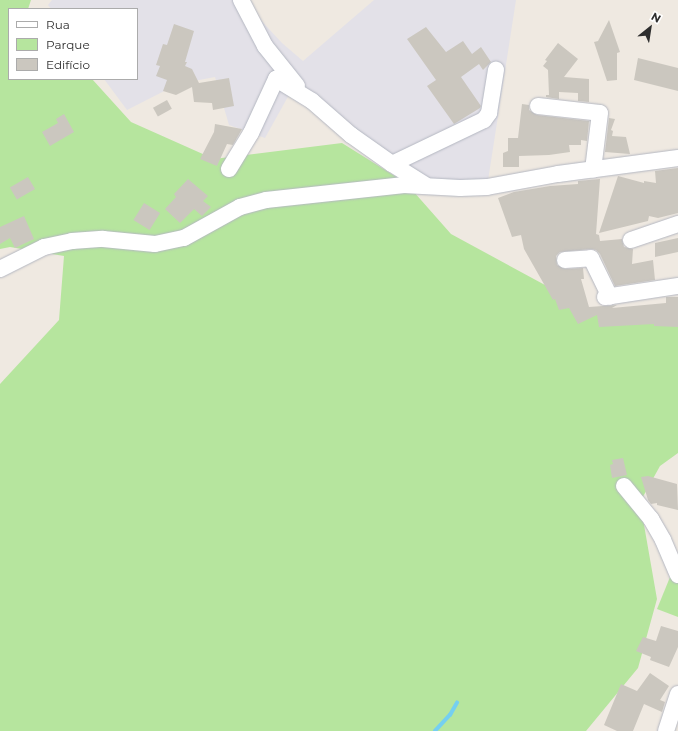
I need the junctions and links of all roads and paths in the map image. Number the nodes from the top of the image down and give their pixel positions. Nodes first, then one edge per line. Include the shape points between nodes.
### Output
1 (242, 0) edge
2 (496, 70) dead end
3 (312, 101) junction
4 (538, 106) dead end
5 (678, 158) edge
6 (392, 164) junction
7 (229, 168) dead end
8 (593, 170) junction
9 (427, 186) junction
10 (678, 224) edge
11 (631, 240) dead end
12 (565, 260) dead end
13 (0, 269) edge
14 (678, 286) edge
15 (624, 486) dead end
16 (678, 575) edge
17 (678, 694) edge
18 (671, 727) edge

1 - 3 street via 266,46 286,75
2 - 6 street via 489,113 484,120
3 - 6 street via 351,135
3 - 7 street via 276,79 251,133
4 - 8 street via 600,113
5 - 8 street
6 - 9 street
8 - 9 street via 487,187
9 - 13 street via 389,187 266,200 240,207 184,238 155,244 102,239 66,242 44,247
10 - 11 street
12 - 14 street via 591,258 608,297
15 - 16 street via 651,519 664,540
17 - 18 street

